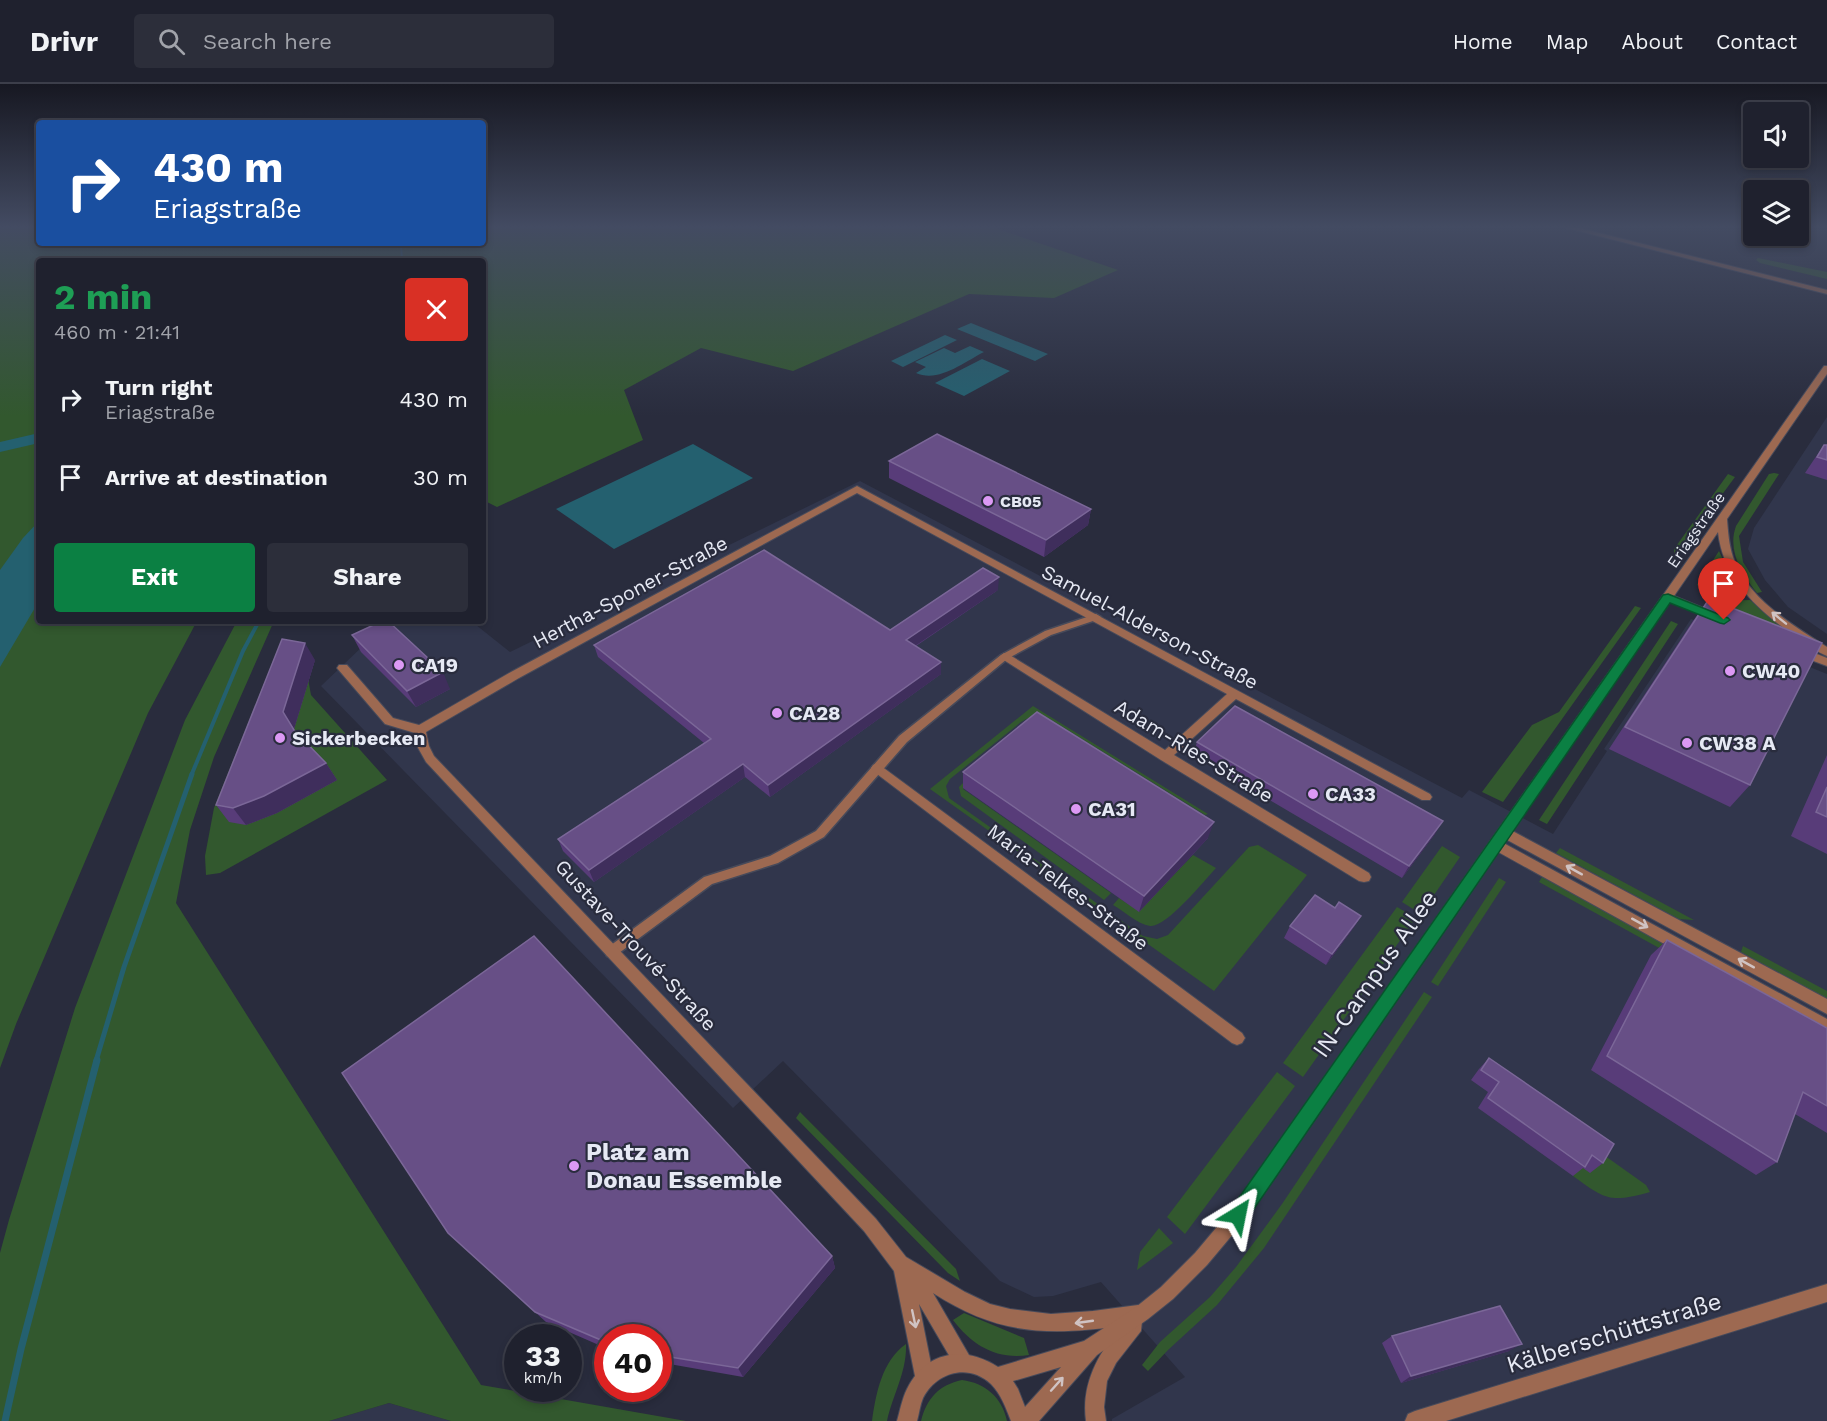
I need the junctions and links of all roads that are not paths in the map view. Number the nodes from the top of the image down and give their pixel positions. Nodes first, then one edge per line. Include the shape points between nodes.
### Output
1 (1827, 368) edge
2 (857, 489) joint
3 (1722, 519) junction
4 (1668, 597) junction
5 (1096, 617) junction
6 (1724, 620) edge
7 (1786, 645) edge
8 (1827, 652) edge
9 (1004, 657) junction
10 (1827, 662) edge
11 (343, 668) dead end
12 (1234, 693) junction
13 (420, 730) junction
14 (1165, 757) junction
15 (877, 768) junction
16 (1426, 797) dead end
17 (1500, 838) junction
18 (1364, 877) dead end
19 (611, 952) junction
20 (1827, 1007) edge
21 (1827, 1027) edge
22 (1237, 1038) dead end
23 (899, 1263) junction
24 (1827, 1293) edge
25 (1142, 1313) junction
26 (1090, 1348) junction
27 (964, 1362) junction
28 (999, 1376) junction
29 (924, 1379) junction
30 (907, 1421) edge
31 (1023, 1421) edge
32 (1096, 1421) edge
33 (1415, 1421) edge

1 - 3 street, Eriagstraße
2 - 5 street, Samuel-Alderson-Straße
2 - 13 street, Hertha-Sponer-Straße
3 - 4 street, Eriagstraße
8 -> 3 street via 1775,615 1743,583 1729,559
4 - 6 street, Eriagstraße
4 - 17 street, IN-Campus Allee
5 - 9 street via 1048,633
5 - 12 street, Samuel-Alderson-Straße
7 - 10 street
9 - 14 street, Adam-Ries-Straße
9 - 15 street via 903,739
11 - 13 street via 389,721
12 - 14 street
12 - 16 street, Samuel-Alderson-Straße
13 - 19 street, Gustave-Trouvé-Straße via 430,759
14 - 18 street, Adam-Ries-Straße
15 - 19 street via 820,834 774,860 708,880
15 - 22 street, Maria-Telkes-Straße
20 -> 17 street
17 -> 21 street
17 - 25 street, IN-Campus Allee via 1238,1215 1186,1274
19 - 23 street, Gustave-Trouvé-Straße via 855,1209
25 -> 23 street, Gustave-Trouvé-Straße via 1077,1323 1043,1325 1012,1321 964,1302
23 - 27 street, Gustave-Trouvé-Straße
23 -> 29 street, Gustave-Trouvé-Straße
24 - 33 street, Kälberschüttstraße
25 - 26 street, IN-Campus Allee
25 - 32 street via 1104,1365 1094,1395
26 - 28 street, IN-Campus Allee
31 -> 26 street, IN-Campus Allee
27 - 28 street
27 - 29 street via 950,1363
28 - 31 street via 1010,1390
29 - 30 street via 915,1393

